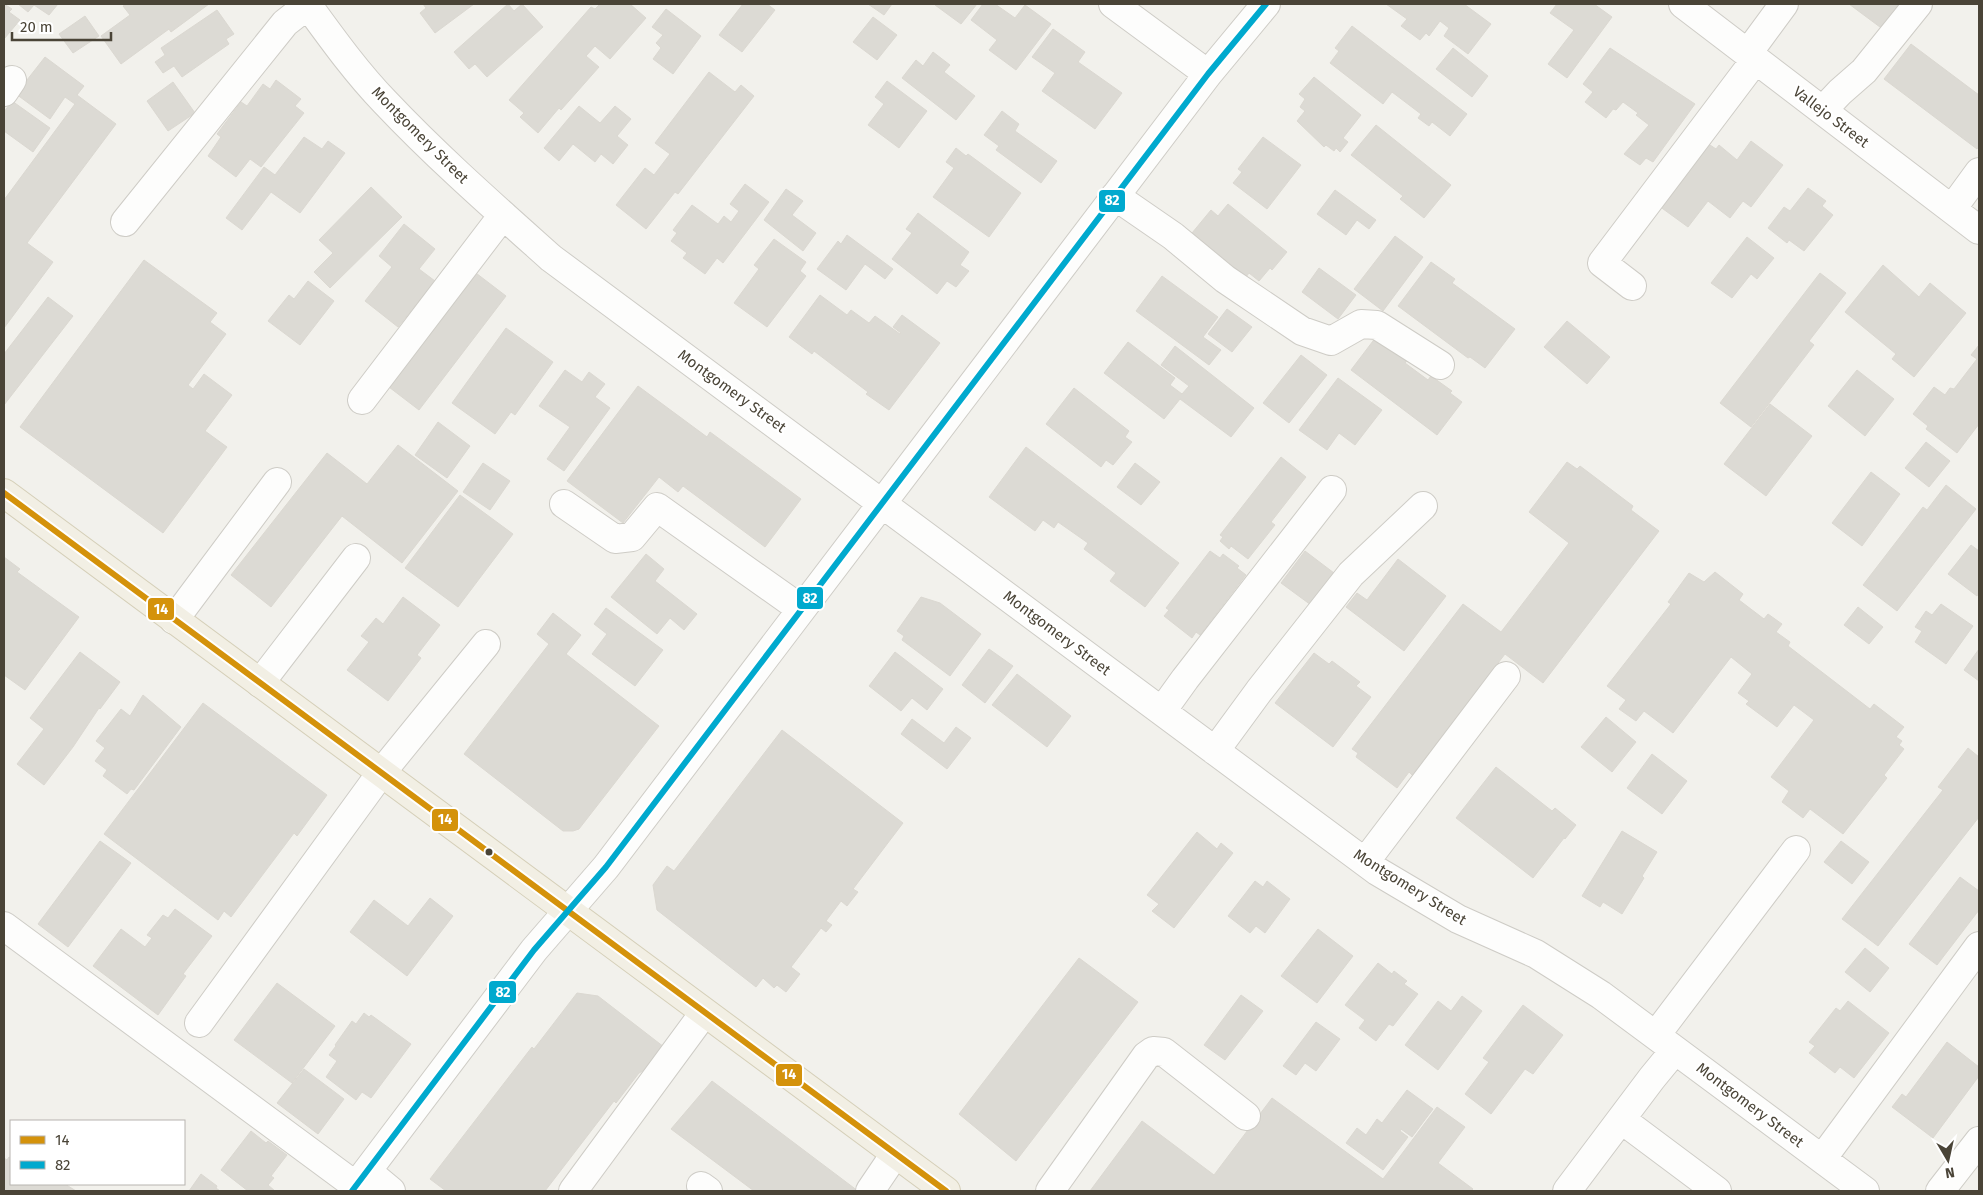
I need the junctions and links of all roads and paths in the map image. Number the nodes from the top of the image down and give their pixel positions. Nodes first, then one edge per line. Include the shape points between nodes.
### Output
1 (307, 4) edge
2 (1113, 4) edge
3 (1266, 4) edge
4 (1683, 4) edge
5 (1784, 4) edge
6 (1918, 4) edge
7 (1752, 56) junction
8 (1208, 74) junction
9 (1823, 110) junction
10 (1979, 172) edge
11 (1115, 196) junction
12 (1952, 209) junction
13 (503, 215) junction
14 (125, 222) dead end
15 (1979, 230) edge
16 (1632, 286) dead end
17 (1440, 364) dead end
18 (362, 400) dead end
19 (277, 482) dead end
20 (1332, 490) dead end
21 (4, 493) edge
22 (882, 502) junction
23 (564, 504) dead end
24 (1423, 506) dead end
25 (356, 558) dead end
26 (801, 609) junction
27 (174, 620) junction
28 (486, 644) dead end
29 (1506, 676) dead end
30 (260, 683) junction
31 (1162, 711) junction
32 (1215, 751) junction
33 (381, 774) junction
34 (1796, 850) dead end
35 (1365, 862) junction
36 (567, 912) junction
37 (4, 926) edge
38 (1979, 946) edge
39 (704, 1013) junction
40 (199, 1023) dead end
41 (1666, 1042) junction
42 (1246, 1116) dead end
43 (1622, 1120) junction
44 (1979, 1140) edge
45 (895, 1154) junction
46 (1822, 1159) junction
47 (358, 1183) edge
48 (391, 1191) edge
49 (573, 1191) edge
50 (870, 1191) edge
51 (946, 1191) edge
52 (1050, 1191) edge
53 (1567, 1191) edge
54 (1716, 1191) edge
55 (1865, 1191) edge
56 (1940, 1191) edge

1 - 13 street, Montgomery Street via 383,101
1 - 14 street via 285,23
2 - 8 street
3 - 8 street
4 - 7 street, Vallejo Street
5 - 7 street
6 - 9 street via 1864,70
7 - 9 street, Vallejo Street
7 - 16 street via 1602,263
8 - 11 street
9 - 12 street, Vallejo Street
10 - 12 street
11 - 17 street via 1173,236 1225,279 1302,331 1332,342 1361,324 1377,326
11 - 22 street
12 - 15 street, Vallejo Street
13 - 18 street
13 - 22 street, Montgomery Street via 552,258
19 - 27 street
20 - 31 street
21 - 27 main road
22 - 26 street
22 - 31 street, Montgomery Street
23 - 26 street via 614,540 632,537 657,507
24 - 32 street via 1351,574
25 - 30 street
26 - 36 street via 612,859
27 - 30 main road
28 - 33 street
29 - 35 street
30 - 33 main road
31 - 32 street, Montgomery Street
32 - 35 street, Montgomery Street
33 - 36 main road
33 - 40 street
34 - 41 street
35 - 41 street, Montgomery Street via 1458,919 1536,954
36 - 39 main road
36 - 47 street via 534,950
37 - 47 street
38 - 46 street
39 - 45 main road
39 - 49 street
41 - 43 street via 1652,1078
41 - 46 street, Montgomery Street
42 - 52 street via 1164,1052 1153,1051 1146,1056
43 - 53 street
43 - 54 street
44 - 56 street
45 - 50 street
45 - 51 main road
46 - 55 street, Montgomery Street
47 - 48 street

